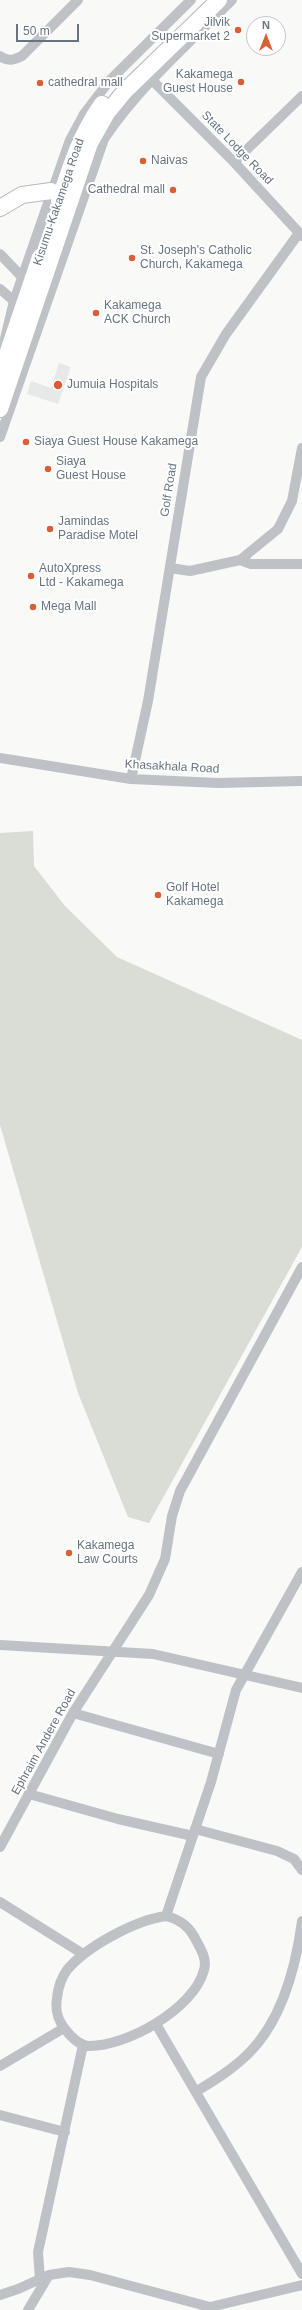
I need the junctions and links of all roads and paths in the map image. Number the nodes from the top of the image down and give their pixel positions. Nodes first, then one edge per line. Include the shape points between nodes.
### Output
1 (78, 0) edge
2 (191, 0) edge
3 (219, 3) edge
4 (0, 56) edge
5 (152, 80) junction
6 (302, 96) edge
7 (234, 162) junction
8 (51, 191) junction
9 (1, 205) edge
10 (300, 234) edge
11 (0, 254) edge
12 (22, 277) junction
13 (0, 289) edge
14 (14, 301) junction
15 (0, 371) edge
16 (0, 375) edge
17 (0, 409) edge
18 (0, 438) edge
19 (302, 448) edge
20 (240, 560) junction
21 (302, 564) edge
22 (170, 568) junction
23 (0, 752) edge
24 (0, 758) edge
25 (42, 763) junction
26 (131, 780) junction
27 (302, 781) edge
28 (302, 1267) edge
29 (302, 1572) edge
30 (0, 1645) edge
31 (113, 1651) junction
32 (246, 1675) junction
33 (302, 1688) edge
34 (73, 1713) junction
35 (219, 1754) junction
36 (29, 1794) junction
37 (194, 1833) junction
38 (0, 1847) edge
39 (302, 1870) edge
40 (0, 1902) edge
41 (166, 1916) junction
42 (302, 1921) edge
43 (83, 1954) junction
44 (156, 2024) junction
45 (64, 2028) junction
46 (83, 2045) junction
47 (0, 2066) edge
48 (197, 2091) junction
49 (0, 2115) edge
50 (65, 2132) junction
51 (302, 2274) edge
52 (44, 2277) junction
53 (302, 2285) edge
54 (0, 2295) edge
55 (209, 2308) edge
56 (28, 2310) edge

1 - 4 street via 22,56 12,60 5,60
2 - 8 street via 97,95 70,140
3 - 5 street
3 - 16 main road, Kisumu-Kakamega Road via 118,86 87,124 76,149
3 - 17 main road, Kisumu-Kakamega Road via 125,91 107,113 90,143
5 - 7 street, State Lodge Road
5 - 18 street via 117,120 97,155
6 - 7 street
7 - 10 street, State Lodge Road
8 - 9 main road via 22,196
8 - 12 street
10 - 22 street, Golf Road via 226,334 201,377
11 - 12 street
12 - 14 street
13 - 14 street
14 - 15 street via 4,338
19 - 20 street via 292,501 278,529
20 - 21 street via 251,564
20 - 22 street via 190,571
22 - 26 street, Golf Road via 148,701
23 - 25 street
24 - 25 street
25 - 26 street, Khasakhala Road
26 - 27 street, Khasakhala Road via 218,783
28 - 31 street, Ephraim Andere Road via 180,1491 172,1516 165,1559 159,1574 149,1595
29 - 32 street
30 - 31 street
31 - 32 street via 178,1659
31 - 34 street, Ephraim Andere Road
32 - 33 street
32 - 35 street via 236,1690
34 - 35 street
34 - 36 street, Ephraim Andere Road
35 - 37 street
36 - 37 street via 118,1819
36 - 38 street, Ephraim Andere Road
37 - 39 street via 276,1851 294,1859
37 - 41 street
40 - 43 street
41 - 43 street via 138,1923
41 - 44 street via 180,1920 193,1933 204,1954 204,1969 198,1985
42 - 48 street via 300,1940 289,1979 277,2011 265,2032 249,2052 228,2071
43 - 45 street via 66,1971 58,1989 56,2008 59,2022
44 - 46 street via 112,2043
44 - 48 street
45 - 46 street
45 - 47 street
46 - 50 street
48 - 51 street
49 - 50 street
50 - 52 street via 38,2252
52 - 54 street
52 - 55 street via 69,2272 90,2275
52 - 56 street
53 - 55 street

